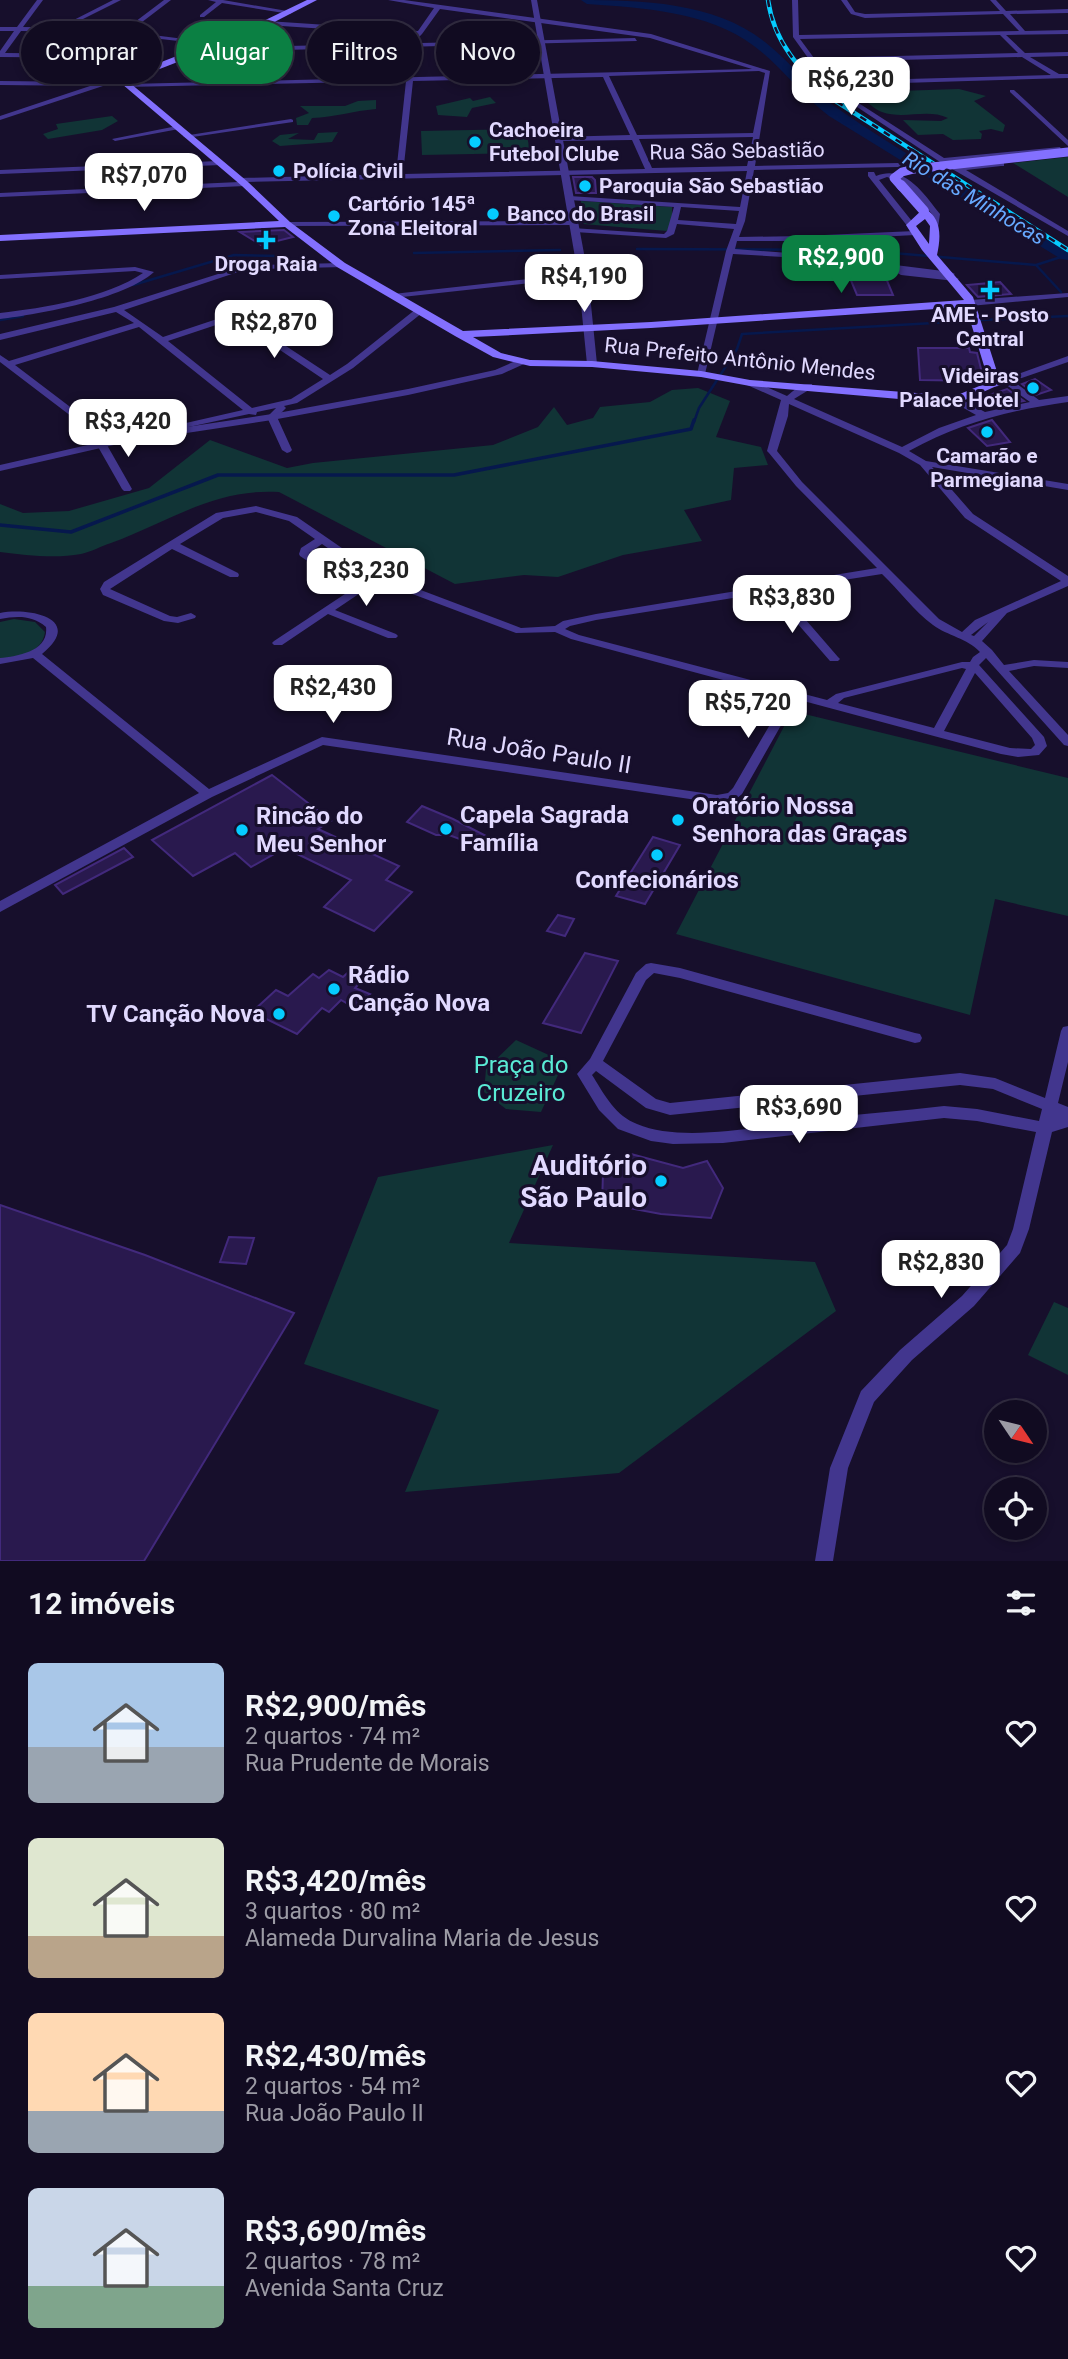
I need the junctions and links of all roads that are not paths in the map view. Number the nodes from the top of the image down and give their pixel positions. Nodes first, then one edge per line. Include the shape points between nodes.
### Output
1 (40, 0) edge
2 (118, 0) edge
3 (168, 0) edge
4 (211, 0) edge
5 (313, 0) edge
6 (391, 0) edge
7 (534, 0) edge
8 (795, 0) edge
9 (844, 0) edge
10 (993, 0) edge
11 (221, 1) edge
12 (437, 8) junction
13 (1068, 11) edge
14 (290, 12) junction
15 (1004, 13) junction
16 (202, 16) dead end
17 (76, 21) edge
18 (140, 21) edge
19 (271, 21) edge
20 (539, 21) joint
21 (540, 21) edge
22 (0, 29) edge
23 (20, 29) junction
24 (422, 30) edge
25 (540, 32) edge
26 (1068, 32) edge
27 (1001, 33) junction
28 (1024, 33) junction
29 (796, 37) junction
30 (663, 39) junction
31 (541, 42) junction
32 (422, 45) edge
33 (1068, 54) edge
34 (0, 55) edge
35 (21, 55) edge
36 (1023, 55) junction
37 (812, 60) junction
38 (764, 70) junction
39 (549, 76) junction
40 (606, 76) junction
41 (1058, 76) junction
42 (1068, 76) edge
43 (422, 79) edge
44 (307, 80) edge
45 (162, 83) edge
46 (830, 83) junction
47 (1068, 83) edge
48 (104, 84) joint
49 (128, 84) edge
50 (409, 84) edge
51 (0, 85) edge
52 (93, 88) junction
53 (1012, 91) dead end
54 (0, 117) edge
55 (291, 121) dead end
56 (177, 128) junction
57 (757, 135) junction
58 (186, 136) junction
59 (633, 137) junction
60 (115, 139) dead end
61 (557, 139) junction
62 (1068, 151) edge
63 (943, 160) junction
64 (218, 163) junction
65 (863, 166) junction
66 (751, 168) junction
67 (898, 169) junction
68 (960, 169) junction
69 (649, 170) junction
70 (0, 172) edge
71 (563, 172) junction
72 (399, 176) junction
73 (875, 179) junction
74 (242, 182) junction
75 (915, 189) junction
76 (887, 194) junction
77 (0, 195) edge
78 (569, 198) junction
79 (678, 205) junction
80 (742, 209) junction
81 (925, 212) junction
82 (675, 222) junction
83 (287, 224) junction
84 (574, 226) junction
85 (739, 226) junction
86 (934, 227) junction
87 (913, 229) junction
88 (1068, 234) edge
89 (0, 237) edge
90 (734, 239) junction
91 (730, 251) junction
92 (933, 254) junction
93 (341, 265) junction
94 (583, 275) junction
95 (0, 276) edge
96 (144, 277) joint
97 (953, 277) junction
98 (1068, 295) edge
99 (393, 296) junction
100 (151, 298) junction
101 (274, 303) dead end
102 (970, 303) junction
103 (117, 309) junction
104 (419, 311) junction
105 (0, 316) edge
106 (235, 316) junction
107 (714, 319) junction
108 (139, 323) junction
109 (588, 330) junction
110 (456, 334) junction
111 (0, 337) edge
112 (161, 341) junction
113 (1068, 359) edge
114 (4, 361) edge
115 (520, 362) junction
116 (592, 364) junction
117 (701, 374) junction
118 (330, 379) junction
119 (750, 383) junction
120 (1001, 383) junction
121 (809, 386) junction
122 (787, 399) junction
123 (956, 400) junction
124 (1068, 400) edge
125 (294, 401) junction
126 (1037, 403) junction
127 (254, 414) junction
128 (983, 415) junction
129 (272, 417) junction
130 (107, 444) junction
131 (287, 450) dead end
132 (902, 451) junction
133 (923, 463) junction
134 (0, 468) edge
135 (1068, 486) edge
136 (127, 489) dead end
137 (323, 539) junction
138 (172, 544) junction
139 (886, 570) junction
140 (234, 575) dead end
141 (377, 577) junction
142 (1068, 582) edge
143 (357, 589) junction
144 (774, 590) junction
145 (1007, 609) junction
146 (327, 610) junction
147 (0, 616) edge
148 (191, 616) dead end
149 (557, 629) junction
150 (392, 636) dead end
151 (964, 636) junction
152 (976, 641) junction
153 (278, 643) dead end
154 (988, 652) junction
155 (34, 653) junction
156 (834, 659) dead end
157 (0, 661) edge
158 (1046, 663) junction
159 (1068, 664) edge
160 (973, 666) junction
161 (1001, 669) junction
162 (1068, 670) edge
163 (793, 695) junction
164 (828, 705) junction
165 (937, 733) junction
166 (1068, 742) edge
167 (208, 794) junction
168 (0, 907) edge
169 (1068, 1031) edge
170 (915, 1038) dead end
171 (596, 1063) junction
172 (1050, 1107) junction
173 (1068, 1113) edge
174 (1068, 1121) edge
175 (1045, 1128) junction
176 (824, 1561) edge

1 - 23 street
2 - 17 street
3 - 18 street
4 - 11 street
5 - 14 main road
6 - 12 street
7 - 20 street
8 - 29 street
9 - 15 street via 861,16
10 - 15 street
11 - 14 street
11 - 16 street
12 - 20 street
12 - 24 street
13 - 15 street
14 - 19 main road
15 - 28 street
21 - 30 street
22 - 23 street
23 - 34 street
25 - 31 street
26 - 28 street
27 - 28 street
27 - 29 street
27 - 36 street
29 - 37 street
30 - 31 street
30 - 38 street
31 - 32 street
31 - 39 street
33 - 36 street
34 - 35 street
36 - 37 street
36 - 41 street
37 - 46 street
38 - 40 street
38 - 57 street
39 - 40 street
39 - 43 street
39 - 61 street
40 - 59 street
41 - 42 street
41 - 46 street
41 - 47 street
44 - 45 street
46 - 63 street
48 - 51 street
48 - 52 street
49 - 56 main road, Rua Prefeito Antônio Mendes
50 - 72 street
51 - 52 street
52 - 54 street
53 - 62 street
55 - 58 street
56 - 58 main road, Rua Prefeito Antônio Mendes
56 - 60 street
57 - 59 street
57 - 66 street
58 - 64 main road, Rua Prefeito Antônio Mendes
59 - 61 street
59 - 69 street
61 - 71 street
62 - 63 street
62 - 67 main road, bridge
62 - 68 street
63 - 68 street
64 - 70 street
64 - 74 main road, Rua Prefeito Antônio Mendes
65 - 66 street, Rua São Sebastião
65 - 67 street, Rua São Sebastião
65 - 73 street
66 - 69 street, Rua São Sebastião
66 - 80 street
67 - 81 main road, bridge via 897,184
68 - 88 street
69 - 71 street, Rua São Sebastião
71 - 72 street, Rua São Sebastião
71 - 78 street
72 - 74 street, Rua São Sebastião
73 - 75 street via 895,175
73 - 76 street
74 - 77 street, Rua São Sebastião
74 - 83 main road, Rua Prefeito Antônio Mendes
75 - 76 street
75 - 86 street via 936,214
76 - 87 street
78 - 79 street
78 - 84 street
79 - 80 street
79 - 82 street
80 - 85 street
81 - 86 main road
81 - 87 main road
82 - 84 street via 671,232 662,237
82 - 85 street
83 - 84 street
83 - 89 main road
83 - 93 main road, Rua Prefeito Antônio Mendes
84 - 94 street
85 - 90 street
86 - 87 main road
86 - 92 main road
87 - 90 street via 783,240
87 - 92 main road
90 - 91 street
91 - 97 street via 816,257
91 - 107 street
92 - 97 main road
93 - 99 main road, Rua Prefeito Antônio Mendes
93 - 100 street via 249,268
94 - 99 street
94 - 109 street
95 - 96 street via 150,271
96 - 105 street via 40,311
97 - 102 main road
98 - 102 street
99 - 104 main road, Rua Prefeito Antônio Mendes
100 - 103 street
100 - 108 street
101 - 106 street
102 - 107 main road
102 - 120 main road
103 - 108 street
103 - 111 street
104 - 110 main road, Rua Prefeito Antônio Mendes
104 - 118 street
106 - 112 street
106 - 118 street
107 - 109 main road
107 - 117 street
108 - 112 street
108 - 114 street
109 - 110 main road
109 - 116 street
110 - 115 main road, Rua Prefeito Antônio Mendes
112 - 127 street
113 - 120 street
114 - 130 street
115 - 116 main road, Rua Prefeito Antônio Mendes
115 - 129 street via 482,376
116 - 117 main road, Rua Prefeito Antônio Mendes
117 - 119 main road, Rua Prefeito Antônio Mendes
118 - 125 street
119 - 121 main road, Rua Prefeito Antônio Mendes
119 - 122 street
120 - 123 main road
120 - 126 street
121 - 122 street
121 - 123 main road, Rua Prefeito Antônio Mendes
122 - 132 street
122 - 139 street via 772,451
123 - 128 street
124 - 126 street
125 - 127 street
125 - 129 street
126 - 128 street
127 - 129 street
127 - 130 street
128 - 132 street via 951,424
129 - 131 street
130 - 134 street
130 - 136 street
132 - 133 street
133 - 135 street
133 - 142 street via 969,516
137 - 138 street via 293,519 256,509 220,515
137 - 141 street
137 - 143 street via 304,554
138 - 140 street
138 - 148 street via 105,589 168,620
139 - 144 street
139 - 151 street via 935,621
141 - 143 street
141 - 149 street via 520,631
142 - 145 street
143 - 146 street
144 - 149 street via 596,617
144 - 156 street
145 - 151 street via 979,622
145 - 152 street
146 - 150 street
146 - 153 street
147 - 155 street via 26,614 46,620 50,640
149 - 163 street
151 - 152 street
152 - 154 street
154 - 160 street
154 - 161 street
155 - 157 street
155 - 167 street
158 - 159 street
158 - 161 street
158 - 162 street
160 - 164 street via 840,696
160 - 165 street
160 - 165 street via 1038,737 1041,746 1024,754
161 - 166 street
163 - 164 street
163 - 167 street, Rua João Paulo II via 732,796 708,798 322,741
164 - 165 street
167 - 168 street, Rua João Paulo II
169 - 172 street
170 - 171 street via 659,967 641,977
171 - 172 street via 651,1104 670,1109 960,1079 995,1084
171 - 175 street via 584,1074 609,1113 632,1129 658,1136 730,1135 944,1112
172 - 173 street
172 - 175 street
174 - 175 street
175 - 176 street via 1014,1248 968,1301 867,1397 839,1468

